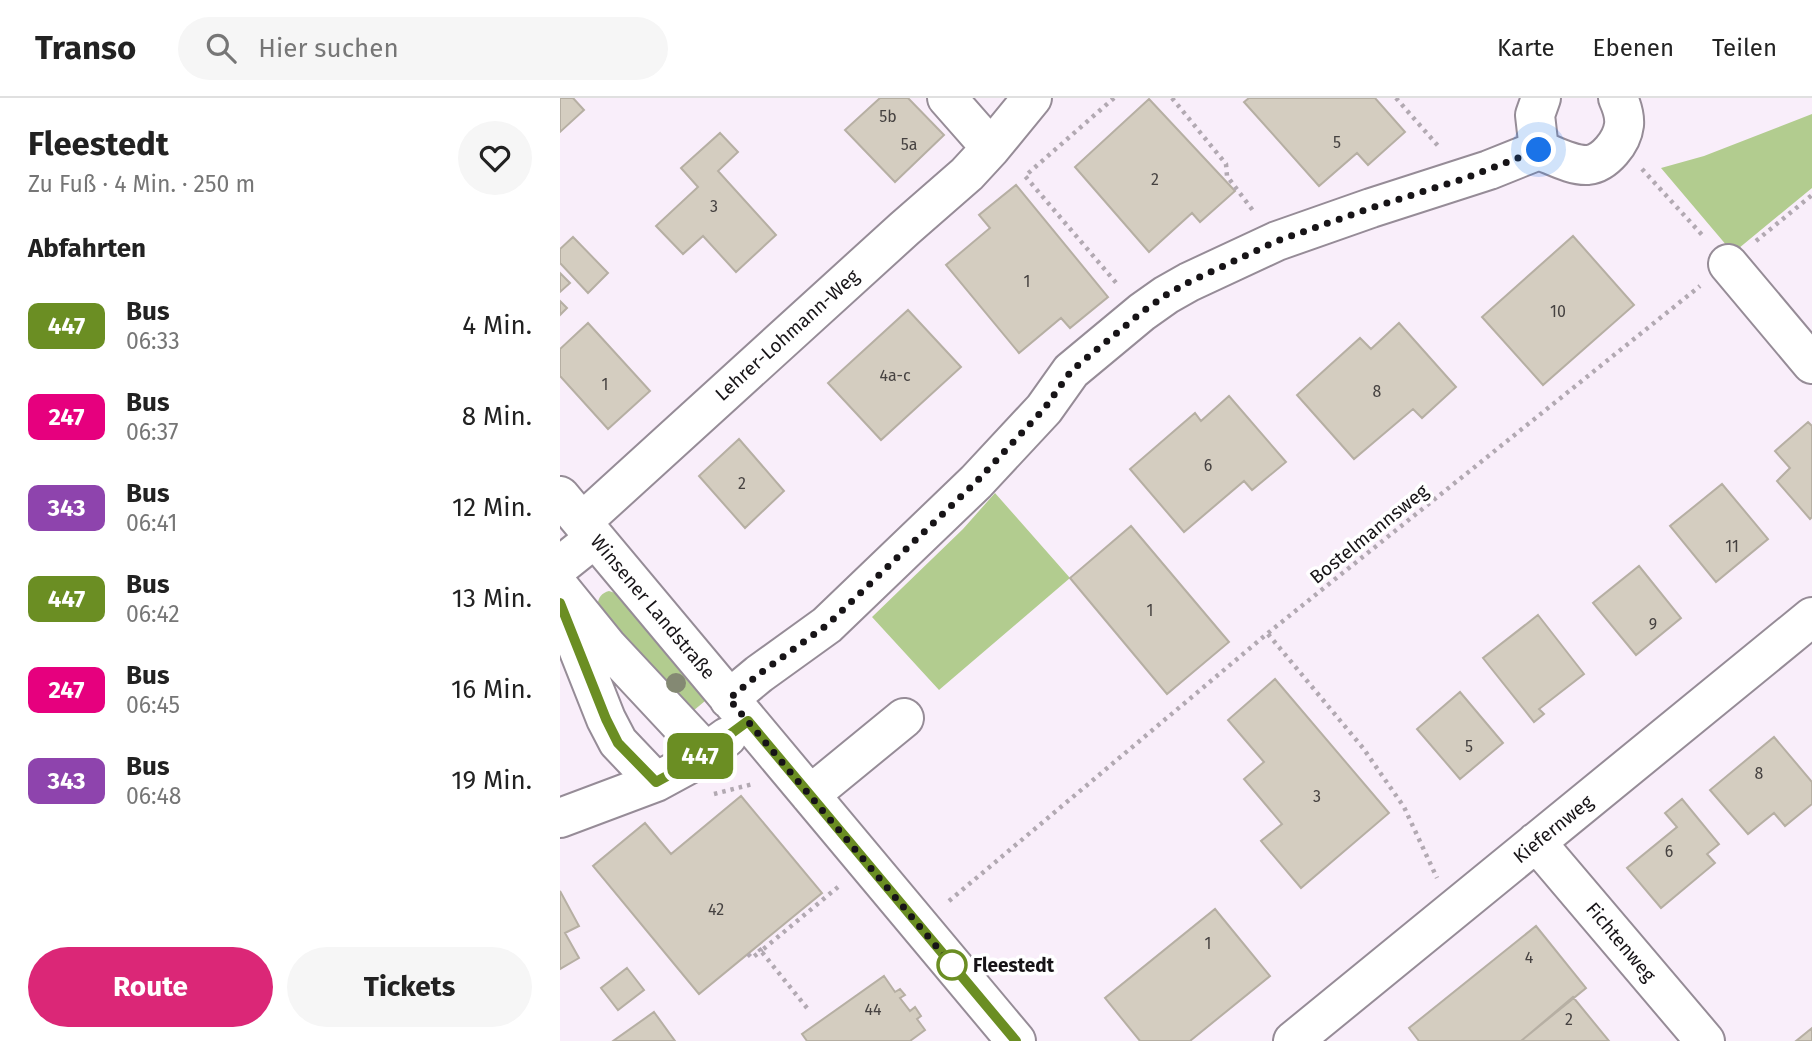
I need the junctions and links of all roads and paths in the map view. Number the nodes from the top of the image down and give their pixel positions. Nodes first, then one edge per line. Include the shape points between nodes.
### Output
1 (947, 98) edge
2 (1032, 98) edge
3 (1114, 98) edge
4 (1172, 98) edge
5 (1396, 98) edge
6 (1541, 98) edge
7 (1618, 98) edge
8 (1618, 142) junction
9 (991, 148) junction
10 (1539, 150) junction
11 (1466, 178) junction
12 (1812, 195) edge
13 (1277, 241) junction
14 (1728, 264) junction
15 (1142, 312) junction
16 (1812, 364) edge
17 (579, 519) edge
18 (560, 566) edge
19 (560, 588) edge
20 (560, 603) edge
21 (1812, 617) edge
22 (1268, 633) junction
23 (739, 710) junction
24 (905, 718) dead end
25 (679, 769) junction
26 (759, 783) dead end
27 (810, 795) junction
28 (560, 818) edge
29 (1536, 842) junction
30 (842, 884) dead end
31 (949, 901) dead end
32 (1452, 911) junction
33 (759, 949) junction
34 (748, 954) dead end
35 (807, 1008) dead end
36 (1016, 1041) edge
37 (1293, 1041) edge
38 (1705, 1041) edge

1 - 9 street
2 - 9 street, Lehrer-Lohmann-Weg
3 - 15 path via 1025,176
4 - 13 path via 1226,164 1227,176
5 - 11 path
6 - 10 street via 1535,115
7 - 8 street via 1624,128
8 - 10 street via 1599,161 1588,164
8 - 14 path
9 - 17 street, Lehrer-Lohmann-Weg
10 - 11 street
11 - 13 street
12 - 14 path, Bostelmannsweg
13 - 15 street via 1189,282
14 - 16 street
14 - 22 path, Bostelmannsweg
15 - 23 street via 1071,371 1044,409 976,482 827,625 759,674
17 - 18 street, Lehrer-Lohmann-Weg
17 - 23 street, Winsener Landstraße
19 - 25 street via 607,646
20 - 25 street via 618,743
21 - 29 street, Kiefernweg
22 - 31 path, Bostelmannsweg
22 - 32 path via 1363,748 1404,807
23 - 25 street
23 - 27 street, Winsener Landstraße
24 - 27 street
25 - 26 path via 694,800
25 - 28 street
27 - 36 street, Winsener Landstraße
29 - 32 street, Kiefernweg
29 - 38 street, Fichtenweg
30 - 33 path
32 - 37 street, Kiefernweg
33 - 34 path via 752,958
33 - 35 path

